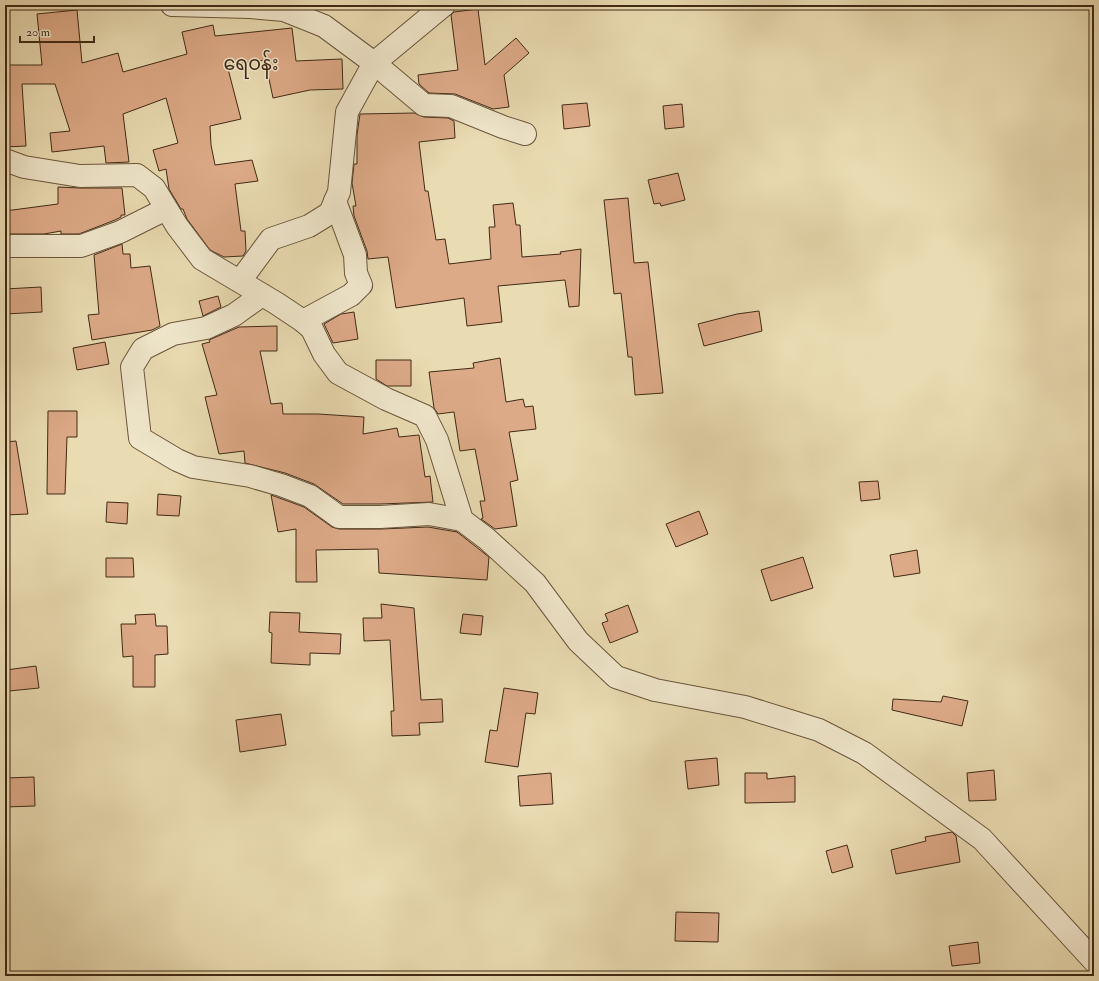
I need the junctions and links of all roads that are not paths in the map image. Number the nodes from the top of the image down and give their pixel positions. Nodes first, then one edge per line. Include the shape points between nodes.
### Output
1 (172, 5) edge
2 (444, 5) edge
3 (282, 8) edge
4 (374, 63) junction
5 (525, 134) dead end
6 (5, 160) edge
7 (335, 201) junction
8 (166, 209) junction
9 (5, 246) edge
10 (240, 281) junction
11 (262, 295) junction
12 (303, 321) junction
13 (462, 520) junction
14 (1094, 961) edge

1 - 3 street
2 - 4 street
3 - 4 street via 324,26
4 - 5 street via 424,104 451,106
4 - 7 street via 347,112 339,192
6 - 8 street via 24,167 80,176 137,175 154,188
7 - 10 street via 330,213 309,226 271,239
7 - 12 street via 355,255 356,273 361,285 351,295
8 - 9 street via 120,232 81,246
8 - 10 street via 202,259
10 - 11 street
11 - 12 street
11 - 13 street via 234,315 206,328 173,334 143,349 132,367 140,438 193,467 250,476 310,496 339,517 429,514
12 - 13 street via 312,329 324,354 338,372 386,399 425,416 437,440
13 - 14 street via 535,584 578,640 616,676 655,690 745,707 819,730 864,753 982,839

